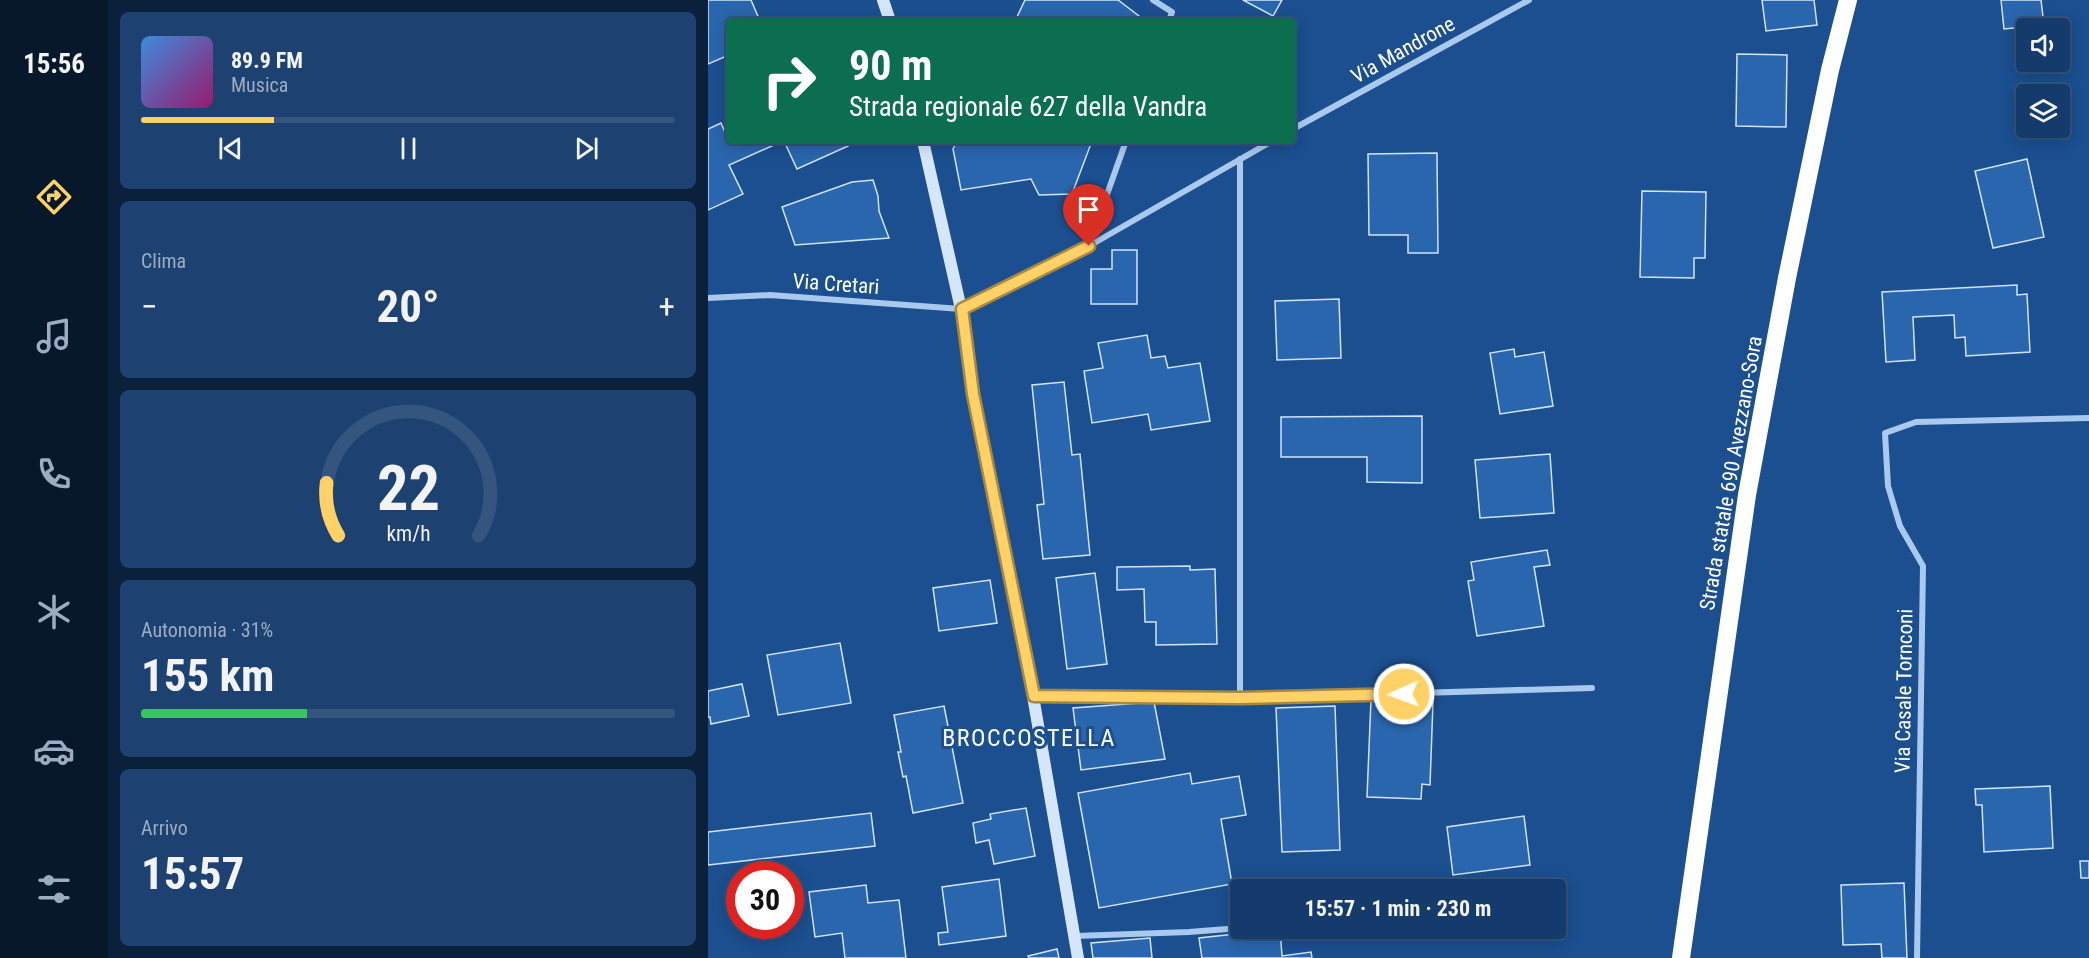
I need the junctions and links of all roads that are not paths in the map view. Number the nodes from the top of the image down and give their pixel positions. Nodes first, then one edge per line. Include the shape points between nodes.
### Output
1 (883, 0) edge
2 (1153, 0) edge
3 (1529, 0) edge
4 (1848, 0) edge
5 (889, 18) edge
6 (1170, 18) edge
7 (1296, 127) edge
8 (924, 144) edge
9 (1125, 144) edge
10 (1267, 144) edge
11 (1240, 159) junction
12 (1089, 246) junction
13 (708, 298) edge
14 (962, 309) junction
15 (2089, 418) edge
16 (1592, 688) dead end
17 (1034, 696) junction
18 (1240, 698) junction
19 (1230, 929) edge
20 (1074, 936) junction
21 (1078, 958) edge
22 (1681, 958) edge
23 (1917, 958) edge

1 - 5 main road
2 - 6 street via 1172,12
3 - 7 street, Via Mandrone
4 - 22 highway, Strada statale 690 Avezzano-Sora via 1789,266 1747,495
8 - 14 main road
9 - 12 street
10 - 11 street
11 - 12 street
11 - 18 street
12 - 14 street
13 - 14 street, Via Cretari via 770,295
14 - 17 main road via 973,394
15 - 23 street, Via Casale Tornconi via 1916,423 1885,433 1888,486 1900,526 1923,566
16 - 18 street
17 - 18 street
17 - 20 main road
19 - 20 street
20 - 21 main road

